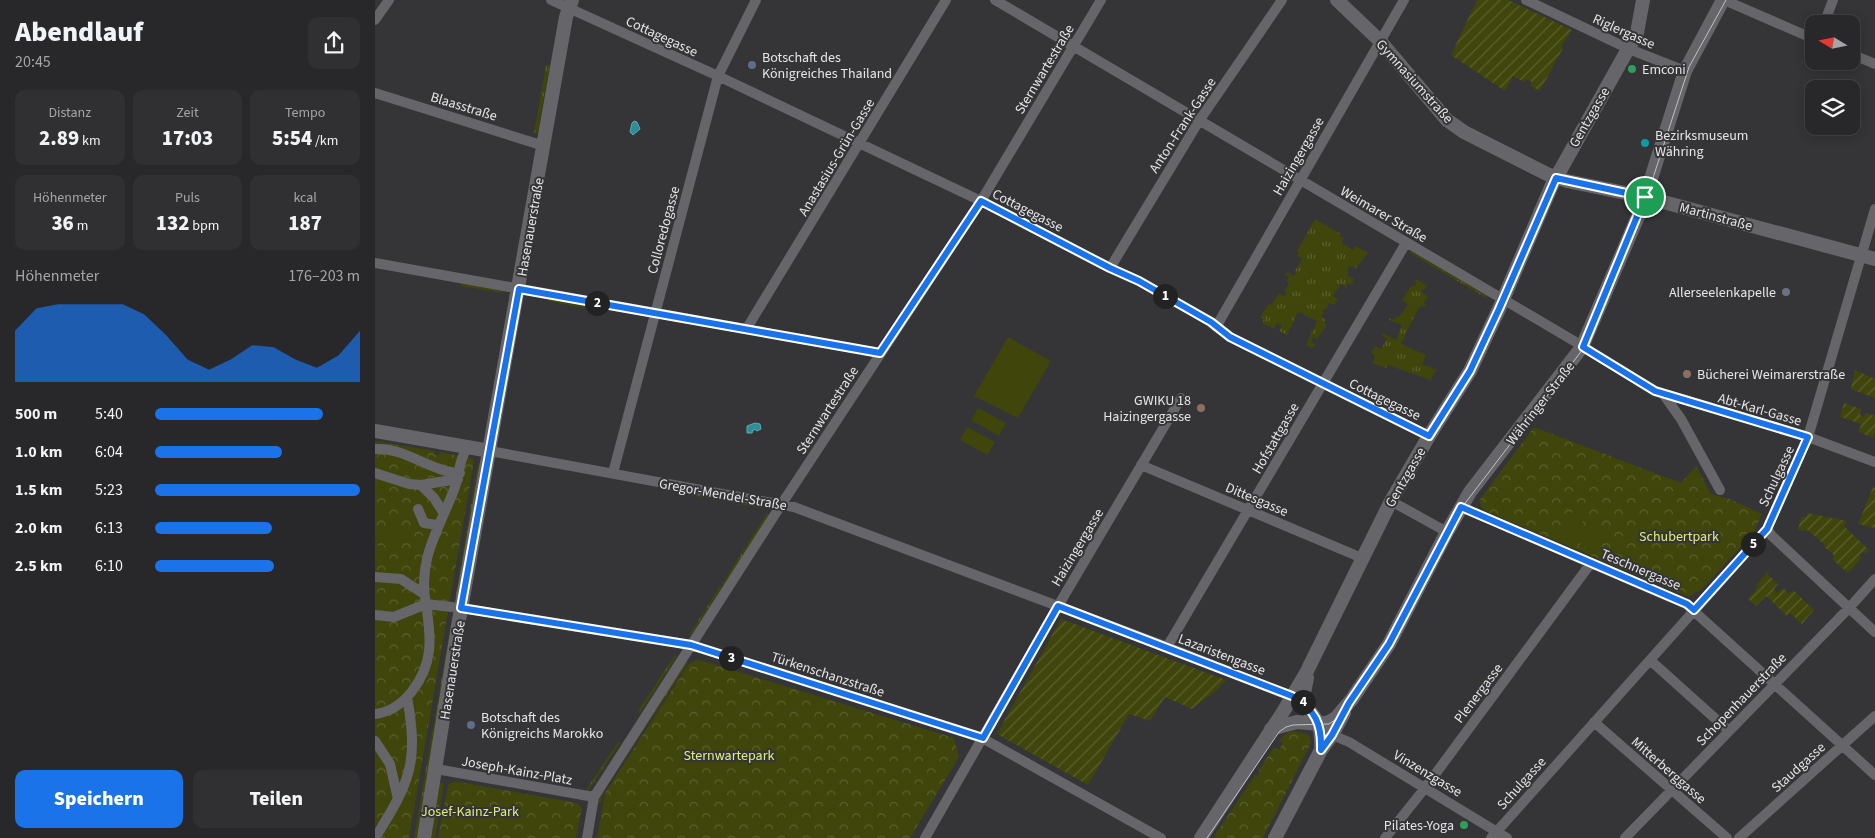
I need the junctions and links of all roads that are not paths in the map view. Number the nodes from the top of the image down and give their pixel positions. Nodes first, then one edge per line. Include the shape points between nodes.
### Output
1 (389, 0) edge
2 (551, 0) edge
3 (757, 0) edge
4 (946, 0) edge
5 (995, 0) edge
6 (1101, 0) edge
7 (1282, 0) edge
8 (1337, 0) edge
9 (1404, 0) edge
10 (1526, 0) edge
11 (1643, 0) edge
12 (1723, 0) edge
13 (1833, 0) edge
14 (570, 4) edge
15 (1827, 15) edge
16 (375, 20) edge
17 (1805, 35) edge
18 (1380, 41) junction
19 (1073, 46) junction
20 (1629, 49) junction
21 (1860, 58) edge
22 (1875, 64) edge
23 (1685, 71) junction
24 (718, 76) junction
25 (375, 93) edge
26 (1199, 121) junction
27 (860, 144) junction
28 (544, 146) junction
29 (1556, 178) junction
30 (1299, 180) junction
31 (1645, 197) junction
32 (981, 201) junction
33 (1875, 209) edge
34 (1406, 243) junction
35 (1861, 256) junction
36 (1875, 260) edge
37 (375, 263) edge
38 (1110, 268) junction
39 (519, 289) junction
40 (1503, 300) junction
41 (656, 313) junction
42 (1216, 326) junction
43 (747, 328) junction
44 (1583, 347) junction
45 (880, 353) junction
46 (1323, 383) junction
47 (1664, 395) junction
48 (1181, 398) dead end
49 (375, 431) edge
50 (1429, 436) junction
51 (1808, 437) junction
52 (375, 449) edge
53 (490, 451) junction
54 (464, 454) dead end
55 (1875, 462) edge
56 (1141, 465) junction
57 (375, 473) edge
58 (613, 473) junction
59 (459, 476) junction
60 (421, 485) junction
61 (1720, 490) dead end
62 (1391, 502) junction
63 (781, 505) junction
64 (1461, 507) junction
65 (418, 509) dead end
66 (1249, 510) junction
67 (443, 512) junction
68 (437, 525) junction
69 (1767, 529) junction
70 (1447, 532) junction
71 (1362, 558) junction
72 (1591, 563) junction
73 (375, 576) edge
74 (1875, 578) edge
75 (425, 599) junction
76 (1058, 606) junction
77 (457, 608) junction
78 (1849, 608) junction
79 (1694, 610) junction
80 (375, 615) edge
81 (1875, 632) edge
82 (691, 645) junction
83 (1167, 647) junction
84 (1650, 660) junction
85 (1775, 684) junction
86 (407, 697) junction
87 (1297, 699) junction
88 (1349, 703) junction
89 (375, 714) edge
90 (1875, 716) edge
91 (1594, 722) junction
92 (1319, 724) junction
93 (1271, 730) junction
94 (1729, 731) junction
95 (1332, 735) junction
96 (983, 738) junction
97 (375, 741) edge
98 (1843, 745) junction
99 (1321, 750) junction
100 (436, 769) junction
101 (1875, 775) edge
102 (1425, 788) junction
103 (1672, 789) junction
104 (594, 797) junction
105 (399, 799) junction
106 (1494, 835) edge
107 (375, 838) edge
108 (424, 838) edge
109 (587, 838) edge
110 (925, 838) edge
111 (1161, 838) edge
112 (1201, 838) edge
113 (1275, 838) edge
114 (1385, 838) edge
115 (1507, 838) edge
116 (1625, 838) edge
117 (1727, 838) edge
118 (1739, 838) edge

1 - 16 street
2 - 14 street, Cottagegasse
3 - 24 street, Colloredogasse
4 - 27 street, Anastasius-Grün-Gasse
5 - 19 street, Weimarer Straße
6 - 19 street, Sternwartestraße
7 - 26 street, Anton-Frank-Gasse
8 - 18 main road, Gymnasiumstraße
9 - 18 street, Haizingergasse
10 - 20 street, Riglergasse
11 - 20 main road, Gentzgasse via 1637,33
12 - 17 street
12 - 23 main road, Währinger Straße
13 - 15 street
14 - 24 street, Cottagegasse
14 - 28 main road, Hasenauerstraße
18 - 29 main road, Gymnasiumstraße via 1447,120 1464,132
18 - 30 street, Haizingergasse
19 - 26 street, Weimarer Straße
19 - 32 street, Sternwartestraße
20 - 23 street, Riglergasse
20 - 29 main road, Gentzgasse
21 - 22 street
23 - 31 main road, Währinger Straße
24 - 27 street, Cottagegasse
24 - 41 street, Colloredogasse
25 - 28 street, Blaasstraße
26 - 30 street, Weimarer Straße
26 - 38 street, Anton-Frank-Gasse
27 - 32 street, Cottagegasse
27 - 43 street, Anastasius-Grün-Gasse
28 - 39 main road, Hasenauerstraße
29 - 31 main road, Martinstraße
29 - 40 main road, Gentzgasse
30 - 34 street, Weimarer Straße
30 - 42 street, Haizingergasse
31 - 35 main road, Martinstraße
31 - 44 main road, Währinger Straße
32 - 38 street, Cottagegasse
32 - 45 street, Sternwartestraße
33 - 35 street, Schulgasse
34 - 40 street, Weimarer Straße
34 - 46 street, Hofstattgasse
35 - 36 main road, Martinstraße
35 - 51 street, Schulgasse
37 - 39 street
38 - 42 street, Cottagegasse via 1139,281
39 - 41 street
39 - 53 main road, Hasenauerstraße
40 - 44 street, Weimarer Straße
40 - 50 main road, Gentzgasse via 1470,371
41 - 43 street
41 - 58 street, Colloredogasse
42 - 46 street, Cottagegasse via 1230,337
43 - 45 street
44 - 47 street, Weimarer Straße
44 - 64 main road, Währinger Straße
45 - 63 street, Sternwartestraße
46 - 50 street, Cottagegasse
46 - 66 street, Hofstattgasse
47 - 51 street, Abt-Karl-Gasse
47 - 61 street, Weimarer Straße
48 - 56 street, Haizingergasse
49 - 53 main road, Gregor-Mendel-Straße
50 - 62 main road, Gentzgasse
51 - 55 street, Abt-Karl-Gasse
51 - 69 street, Schulgasse
52 - 59 street via 404,454
53 - 58 street, Gregor-Mendel-Straße
53 - 77 main road, Hasenauerstraße
54 - 59 street
56 - 66 street, Dittesgasse
56 - 76 street, Haizingergasse
57 - 60 street
58 - 63 street, Gregor-Mendel-Straße
59 - 60 street
59 - 67 street
60 - 67 street
62 - 70 street
62 - 71 main road, Gentzgasse
63 - 76 street, Gregor-Mendel-Straße via 794,506
63 - 82 street, Sternwartestraße
64 - 70 main road, Währinger Straße
64 - 72 street, Teschnergasse
65 - 68 street via 424,523
66 - 71 street, Dittesgasse
66 - 83 street, Hofstattgasse
67 - 68 street
68 - 75 street via 426,562
69 - 78 street
69 - 79 street, Schulgasse
70 - 88 main road, Währinger Straße via 1389,644
71 - 87 main road, Gentzgasse via 1306,672 1307,681
72 - 79 street, Teschnergasse via 1687,604
72 - 102 street, Plenergasse
73 - 75 street via 405,580
74 - 78 street, Schopenhauerstraße
75 - 77 street, Türkenschanzstraße
75 - 80 street via 393,617
75 - 86 street via 427,661 425,670
76 - 83 street, Lazaristengasse
76 - 96 street, Haizingergasse
77 - 82 street, Türkenschanzstraße
77 - 100 main road, Hasenauerstraße
78 - 81 street
78 - 85 street, Schopenhauerstraße
79 - 84 street, Schulgasse
79 - 85 street, Teschnergasse
82 - 96 street, Türkenschanzstraße
82 - 104 street, Sternwartestraße
83 - 87 street, Lazaristengasse
84 - 91 street, Schulgasse
84 - 94 street
85 - 94 street, Schopenhauerstraße
85 - 98 street, Teschnergasse
86 - 89 street via 388,710
86 - 105 street via 413,752
87 - 92 main road
87 - 93 main road
88 - 92 main road, Währinger Straße via 1336,718
88 - 95 main road, Währinger Straße
90 - 98 street, Staudgasse
91 - 103 street, Mitterberggasse
91 - 106 street, Schulgasse
92 - 93 main road via 1297,722
92 - 99 main road
93 - 112 main road
94 - 103 street, Schopenhauerstraße
95 - 99 main road, Währinger Straße
95 - 102 street, Vinzenzgasse
96 - 110 street, Haizingergasse
96 - 111 street, Türkenschanzstraße
97 - 105 street via 390,764
98 - 101 street, Teschnergasse
98 - 118 street, Staudgasse
99 - 113 main road, Währinger Straße
100 - 104 street, Joseph-Kainz-Platz
100 - 108 main road, Hasenauerstraße
102 - 106 street, Vinzenzgasse
102 - 114 street, Plenergasse
103 - 116 street, Schopenhauerstraße
103 - 117 street, Mitterberggasse
104 - 109 street, Sternwartestraße
105 - 107 street
106 - 115 street, Vinzenzgasse

